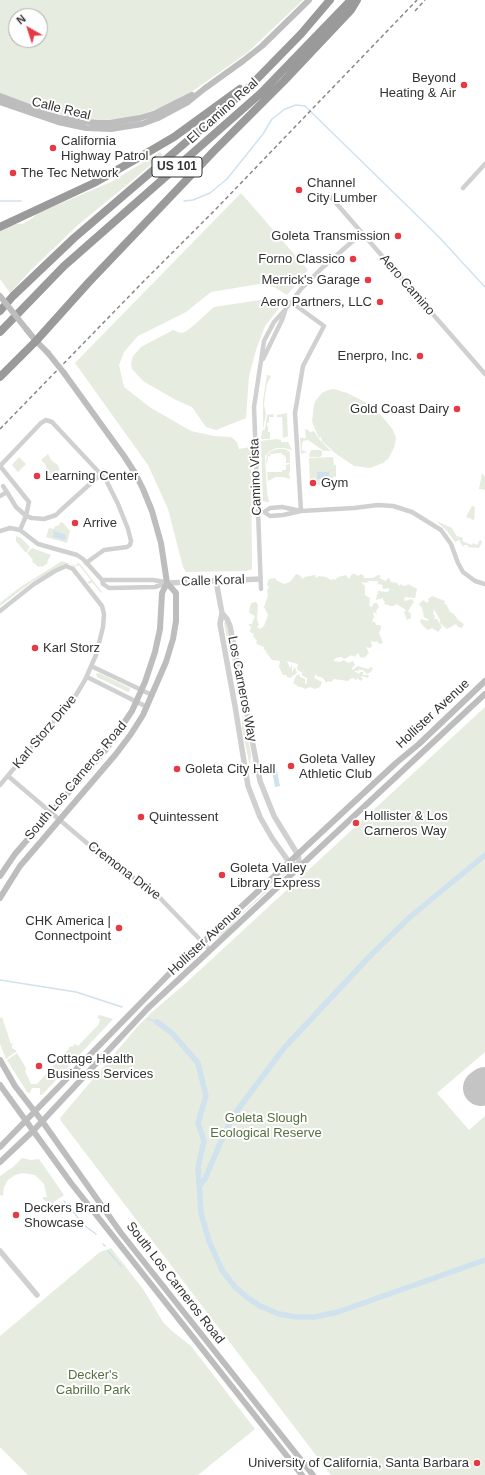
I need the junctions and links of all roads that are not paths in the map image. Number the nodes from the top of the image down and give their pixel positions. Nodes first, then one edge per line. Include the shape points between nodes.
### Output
1 (309, 0) edge
2 (330, 0) edge
3 (351, 0) edge
4 (357, 0) edge
5 (253, 83) junction
6 (204, 88) junction
7 (0, 96) edge
8 (0, 102) edge
9 (485, 164) edge
10 (463, 188) dead end
11 (329, 196) dead end
12 (0, 226) edge
13 (362, 233) junction
14 (0, 296) edge
15 (291, 302) junction
16 (285, 310) junction
17 (0, 311) edge
18 (0, 332) edge
19 (36, 341) junction
20 (261, 364) junction
21 (485, 374) edge
22 (0, 377) edge
23 (0, 466) edge
24 (101, 474) junction
25 (3, 486) dead end
26 (7, 492) junction
27 (0, 496) edge
28 (301, 511) junction
29 (258, 512) junction
30 (264, 512) junction
31 (26, 516) junction
32 (20, 530) junction
33 (0, 531) edge
34 (86, 563) junction
35 (260, 579) junction
36 (216, 581) junction
37 (167, 583) junction
38 (485, 584) edge
39 (261, 589) dead end
40 (0, 611) edge
41 (222, 614) junction
42 (91, 666) junction
43 (87, 677) junction
44 (485, 681) edge
45 (142, 690) junction
46 (485, 694) edge
47 (152, 695) junction
48 (137, 702) junction
49 (246, 704) junction
50 (235, 706) junction
51 (147, 707) junction
52 (8, 776) junction
53 (0, 785) edge
54 (51, 813) junction
55 (59, 820) junction
56 (298, 855) junction
57 (289, 862) junction
58 (300, 867) junction
59 (0, 876) edge
60 (0, 898) edge
61 (203, 942) junction
62 (210, 950) junction
63 (0, 1060) edge
64 (0, 1085) edge
65 (35, 1112) junction
66 (27, 1121) junction
67 (42, 1121) junction
68 (34, 1130) junction
69 (0, 1147) edge
70 (0, 1162) edge
71 (0, 1251) edge
72 (37, 1295) dead end
73 (311, 1474) edge
74 (302, 1475) edge

1 - 6 main road, Calle Real via 243,62
2 - 5 highway, El Camino Real / US 101
3 - 18 highway, El Camino Real / US 101 via 261,93 64,266
4 - 19 highway via 351,10 89,282
5 - 12 highway via 238,90 174,137 94,183
5 - 17 highway, El Camino Real / US 101 via 74,238
6 - 7 main road, Calle Real via 156,113 110,123 59,118
6 - 8 main road, Calle Real via 188,102 158,118 142,124 111,129 72,126
9 - 10 street
11 - 13 street, Aero Camino
13 - 15 street, Camino Vista via 316,273
13 - 21 street, Aero Camino
14 - 19 main road, South Los Carneros Road, bridge
15 - 16 street, Camino Vista
15 - 28 street via 324,326 302,366 295,413
16 - 20 street, Camino Vista
16 - 20 street, Camino Vista via 265,338
19 - 22 highway
19 - 37 main road, South Los Carneros Road, bridge via 64,373 124,456 143,489 161,543
20 - 29 street, Camino Vista via 254,407
23 - 24 street via 41,422 46,420 52,422
23 - 31 street via 26,498
24 - 31 street via 56,515 44,519
24 - 34 street via 118,504 131,541 126,547 104,550
25 - 26 street
26 - 27 street
26 - 31 street via 16,507
28 - 30 street via 282,507 270,508
28 - 30 street via 270,516
28 - 38 street via 378,505 393,506 412,512 441,530 451,544 463,572 475,581
29 - 30 street
29 - 35 street, Camino Vista
31 - 32 street
32 - 33 street via 10,528
32 - 34 street, Calle Koral via 38,544 77,555
34 - 37 street, Calle Koral via 109,588 155,587
35 - 36 street, Calle Koral
35 - 39 street, Camino Vista
36 - 37 street, Calle Koral
36 - 41 street, Los Carneros Way
37 - 45 main road, South Los Carneros Road via 162,593 160,629 155,652
37 - 47 main road, South Los Carneros Road via 176,593 176,621 166,662
40 - 42 street, Karl Storz Drive via 55,571 70,567 104,610 103,627
41 - 49 street, Los Carneros Way via 230,626
41 - 50 street, Los Carneros Way via 220,624
42 - 43 street, Karl Storz Drive
42 - 45 street
43 - 48 street
43 - 52 street, Karl Storz Drive via 76,695
44 - 56 main road, Hollister Avenue
45 - 47 street
45 - 48 main road, South Los Carneros Road
46 - 58 main road, Hollister Avenue
47 - 51 main road, South Los Carneros Road
48 - 51 street
48 - 54 main road, South Los Carneros Road via 107,748
49 - 50 street
49 - 56 street, Los Carneros Way via 260,781 274,816
50 - 57 street, Los Carneros Way via 245,772 255,804 272,838
51 - 55 main road, South Los Carneros Road via 116,754
52 - 53 street, Karl Storz Drive
52 - 54 street, Cremona Drive
54 - 55 street, Cremona Drive
54 - 59 main road, South Los Carneros Road via 15,854
55 - 60 main road, South Los Carneros Road via 20,866
55 - 61 street, Cremona Drive via 101,855 147,887
56 - 57 main road, Hollister Avenue
56 - 58 street, Los Carneros Way
57 - 58 street
57 - 61 main road, Hollister Avenue
58 - 62 main road, Hollister Avenue
61 - 62 street, Cremona Drive
61 - 65 main road, Hollister Avenue
62 - 67 main road, Hollister Avenue via 148,1008
63 - 65 main road, South Los Carneros Road via 15,1086
64 - 66 main road, South Los Carneros Road
65 - 66 main road, Hollister Avenue
65 - 67 main road, South Los Carneros Road
66 - 68 main road, South Los Carneros Road
66 - 69 main road, Hollister Avenue
67 - 68 main road, Hollister Avenue
67 - 73 main road, South Los Carneros Road via 133,1249
68 - 70 main road, Hollister Avenue
68 - 74 main road, South Los Carneros Road via 71,1183
71 - 72 street

